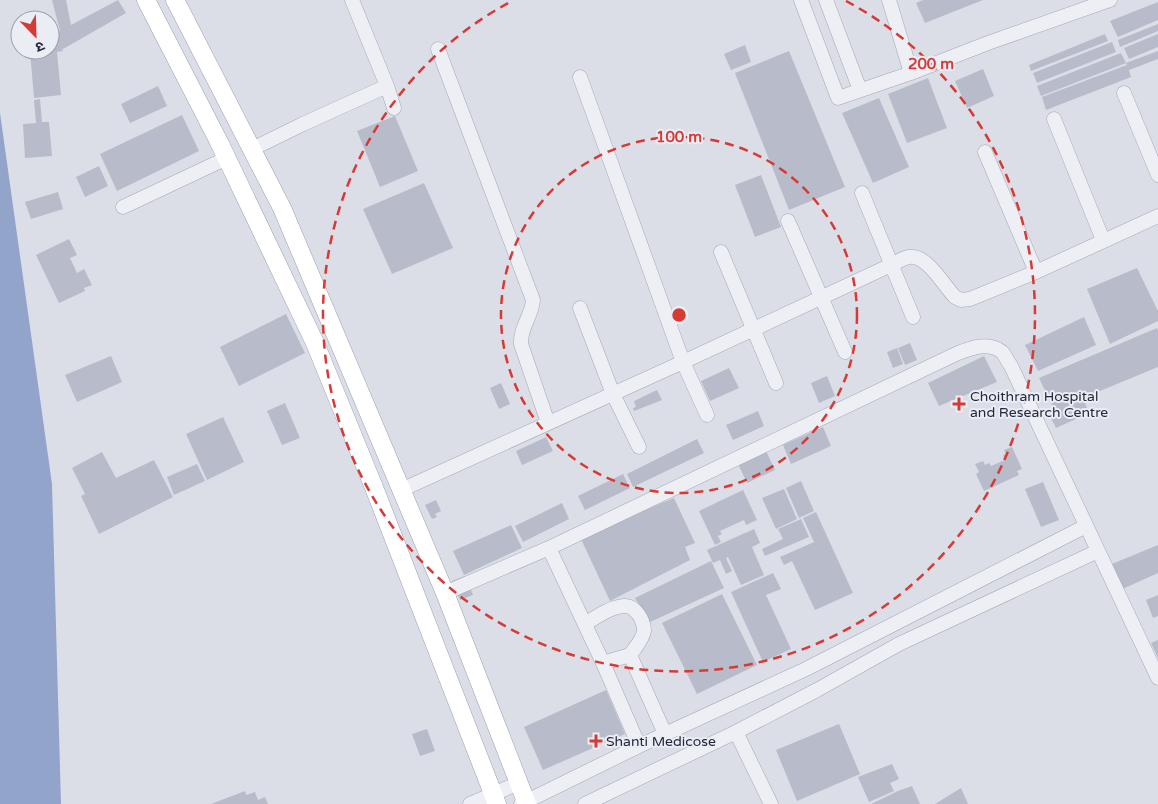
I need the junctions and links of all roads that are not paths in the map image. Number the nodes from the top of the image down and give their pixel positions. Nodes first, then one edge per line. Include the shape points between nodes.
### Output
1 (146, 0) edge
2 (174, 0) edge
3 (352, 0) edge
4 (801, 0) edge
5 (826, 0) edge
6 (889, 0) edge
7 (1107, 0) edge
8 (438, 48) dead end
9 (911, 73) junction
10 (580, 77) dead end
11 (387, 86) junction
12 (860, 90) junction
13 (1124, 92) dead end
14 (394, 108) dead end
15 (1054, 119) dead end
16 (252, 149) junction
17 (985, 152) dead end
18 (226, 158) junction
19 (1158, 175) edge
20 (862, 193) dead end
21 (123, 207) dead end
22 (1158, 216) edge
23 (788, 221) dead end
24 (1103, 240) junction
25 (721, 252) dead end
26 (891, 265) junction
27 (1036, 272) junction
28 (822, 297) junction
29 (580, 308) dead end
30 (914, 317) dead end
31 (754, 330) junction
32 (845, 352) dead end
33 (683, 362) junction
34 (776, 383) dead end
35 (613, 394) junction
36 (707, 415) dead end
37 (548, 423) junction
38 (639, 447) dead end
39 (401, 490) junction
40 (1086, 526) junction
41 (548, 548) junction
42 (1098, 551) junction
43 (445, 593) junction
44 (585, 624) junction
45 (630, 655) junction
46 (603, 662) junction
47 (806, 669) junction
48 (1158, 678) edge
49 (817, 690) junction
50 (736, 732) junction
51 (666, 734) junction
52 (639, 746) junction
53 (519, 783) junction
54 (495, 799) edge
55 (525, 803) edge
56 (470, 804) edge
57 (585, 804) edge
58 (771, 804) edge

1 - 18 main road
2 - 16 main road
3 - 11 lane
4 - 12 lane via 838,98
5 - 12 lane
6 - 9 lane
7 - 9 lane
8 - 37 lane via 534,300 520,333 521,344
9 - 12 lane
10 - 33 lane
11 - 14 lane
11 - 16 lane
13 - 19 lane
15 - 24 lane
16 - 39 main road via 282,208
17 - 27 lane
18 - 21 lane
18 - 54 main road via 315,343
20 - 26 lane
22 - 24 lane
23 - 28 lane
24 - 27 lane
25 - 31 lane
26 - 27 lane via 910,257 921,259 961,300
26 - 28 lane
26 - 30 lane
28 - 31 lane
28 - 32 lane
29 - 35 lane
31 - 33 lane
31 - 34 lane
33 - 35 lane
33 - 36 lane
35 - 37 lane
35 - 38 lane
37 - 39 lane
39 - 43 main road
40 - 41 lane via 1011,366 1002,352 992,346 958,353
40 - 42 lane
40 - 47 lane
41 - 43 lane
41 - 44 lane
42 - 48 lane
42 - 49 lane via 899,644
43 - 53 main road
44 - 45 lane via 616,608 633,608 644,632
44 - 46 lane
45 - 46 lane
45 - 51 lane
46 - 52 lane
47 - 49 lane
47 - 51 lane
49 - 50 lane
50 - 57 lane
50 - 58 lane
51 - 52 lane
52 - 55 lane
53 - 54 lane
53 - 55 main road
54 - 56 lane

